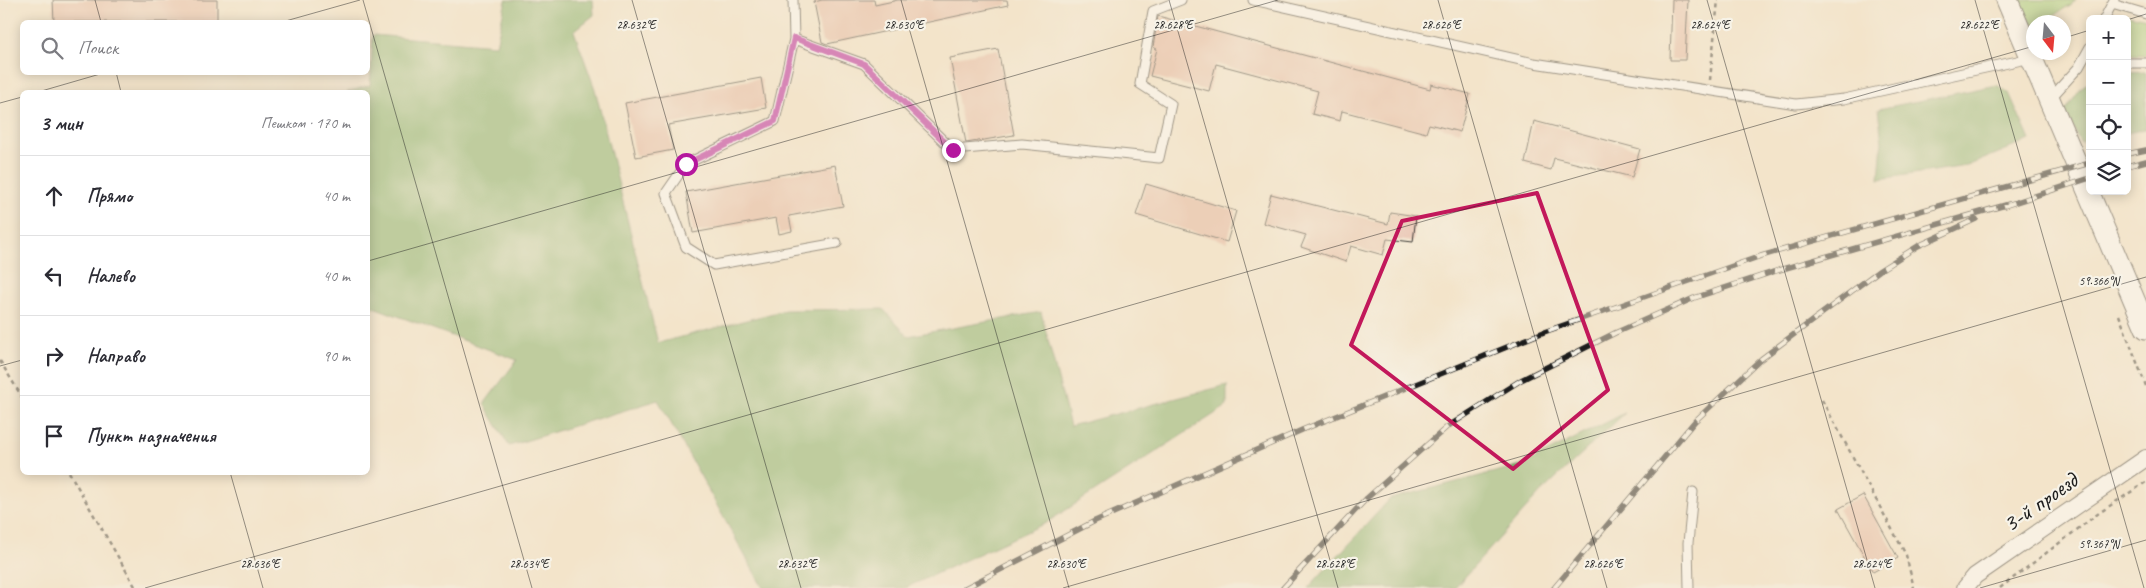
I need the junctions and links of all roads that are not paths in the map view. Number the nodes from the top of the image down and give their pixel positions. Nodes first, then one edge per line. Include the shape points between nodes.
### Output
1 (793, 0) edge
2 (1181, 0) edge
3 (1253, 0) edge
4 (2007, 0) edge
5 (2113, 2) edge
6 (2146, 14) edge
7 (2106, 15) edge
8 (794, 38) junction
9 (2026, 46) edge
10 (2086, 54) edge
11 (2026, 59) edge
12 (2032, 60) edge
13 (2131, 63) edge
14 (2146, 64) edge
15 (2086, 65) edge
16 (2079, 67) junction
17 (2049, 100) junction
18 (837, 243) dead end
19 (2146, 328) edge
20 (2146, 458) edge
21 (1692, 492) dead end
22 (1688, 588) edge
23 (1964, 588) edge

1 - 8 lane
2 - 8 lane via 1153,10 1140,84 1171,104 1160,158 1022,144 953,150 864,64
3 - 11 lane via 1534,63 1796,104 1844,99
4 - 9 street
5 - 6 lane
5 - 7 lane
8 - 18 lane via 775,121 686,164 666,193 686,247 714,265
10 - 16 lane
12 - 17 street
13 - 14 lane
15 - 16 lane
16 - 17 lane
17 - 19 street
20 - 23 street, 3-й проезд via 1975,576
21 - 22 lane

